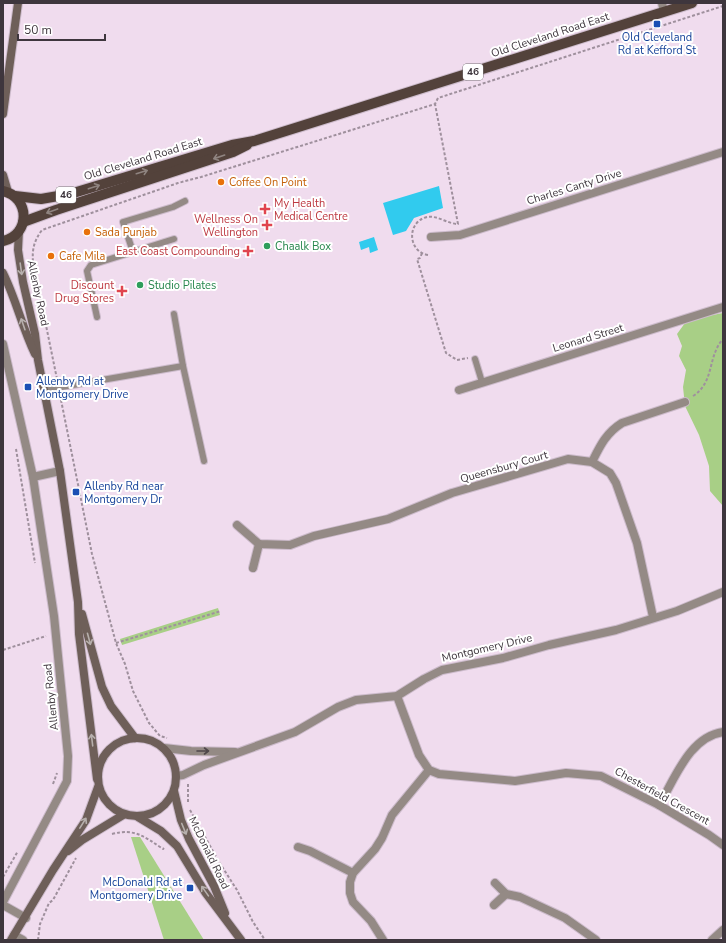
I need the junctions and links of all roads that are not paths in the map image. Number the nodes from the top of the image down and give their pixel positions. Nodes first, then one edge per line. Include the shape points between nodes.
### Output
1 (18, 3) edge
2 (692, 3) edge
3 (663, 7) edge
4 (3, 114) edge
5 (254, 141) junction
6 (723, 152) edge
7 (3, 175) edge
8 (9, 193) edge
9 (185, 201) dead end
10 (21, 226) junction
11 (431, 237) dead end
12 (174, 239) dead end
13 (3, 241) edge
14 (133, 252) junction
15 (3, 273) edge
16 (723, 307) edge
17 (174, 314) dead end
18 (97, 317) dead end
19 (3, 344) edge
20 (475, 359) road end
21 (38, 360) junction
22 (183, 366) junction
23 (482, 382) junction
24 (44, 390) junction
25 (459, 390) dead end
26 (685, 402) road end
27 (204, 461) dead end
28 (592, 462) junction
29 (60, 471) junction
30 (33, 477) junction
31 (237, 525) dead end
32 (259, 544) junction
33 (254, 568) dead end
34 (723, 592) edge
35 (78, 602) junction
36 (653, 617) junction
37 (397, 696) junction
38 (723, 732) edge
39 (135, 738) junction
40 (164, 748) junction
41 (242, 752) junction
42 (429, 770) junction
43 (176, 776) junction
44 (97, 779) junction
45 (98, 787) junction
46 (174, 791) junction
47 (659, 805) junction
48 (123, 815) junction
49 (138, 817) junction
50 (723, 845) edge
51 (298, 847) dead end
52 (63, 856) junction
53 (353, 873) junction
54 (495, 883) dead end
55 (506, 894) junction
56 (3, 903) edge
57 (494, 905) dead end
58 (26, 918) junction
59 (229, 922) junction
60 (723, 930) edge
61 (13, 937) edge
62 (23, 940) edge
63 (241, 940) edge
64 (383, 940) edge
65 (596, 940) edge
66 (712, 940) edge

1 - 4 main road
2 - 3 main road, Old Cleveland Road East / 46
3 - 5 main road, Old Cleveland Road East / 46
8 -> 5 main road, Old Cleveland Road East / 46 via 41,199 70,194 232,145
5 -> 10 main road, Old Cleveland Road East / 46 via 234,152 56,210
6 - 11 street, Charles Canty Drive via 460,234
7 - 8 main road
8 - 10 main road via 23,208
9 - 14 lane via 123,222
10 - 13 main road, 46 via 14,236
10 -> 21 main road, Allenby Road via 18,250
12 - 14 lane
14 - 18 lane via 91,265 87,271
21 -> 15 main road, Allenby Road
16 - 23 street, Leonard Street
17 - 22 lane
19 - 30 street, Allenby Road
20 - 23 lane
21 - 24 main road, Allenby Road
22 - 24 lane
22 - 27 lane
23 - 25 street, Leonard Street
24 - 29 main road, Allenby Road
26 - 28 street via 612,428
28 - 32 street, Queensbury Court via 568,460 452,493 388,519 314,536 290,545
28 - 36 street, Queensbury Court via 610,473 616,483 637,543
29 - 30 street
29 - 35 main road, Allenby Road
30 - 56 street, Allenby Road via 54,616 68,763 67,781
31 - 32 street
32 - 33 street
34 - 36 street, Montgomery Drive via 677,611
35 -> 39 main road, Allenby Road via 102,687 111,706
44 -> 35 main road, Allenby Road via 79,634
36 - 37 street, Montgomery Drive via 616,630 442,670
37 - 41 street, Montgomery Drive via 338,707 295,732
37 - 42 street via 419,755
38 - 47 street via 708,737 690,753
39 - 40 main road via 146,739
39 - 44 main road via 123,740 112,746 98,766
40 -> 41 street, Montgomery Drive
40 - 43 main road via 175,765
41 - 43 street, Montgomery Drive
42 - 47 street, Chesterfield Crescent via 439,774 507,781 566,773 589,774 617,782 630,792
42 - 53 street via 392,815 375,849
43 - 46 main road
44 - 45 main road
45 - 48 main road via 103,799 112,809
52 -> 45 main road via 86,820
46 - 49 main road via 160,810
46 -> 59 main road, McDonald Road via 181,820
47 - 50 street, Chesterfield Crescent
48 - 49 main road
48 - 52 main road via 82,840
59 -> 49 main road, McDonald Road via 205,892 177,846 161,831
51 - 53 street via 310,850
52 - 58 main road
53 - 64 street via 350,893 353,902
54 - 55 street
55 - 57 street
55 - 65 street via 520,897 564,918
56 - 58 street, Allenby Road
58 - 61 main road
59 - 63 main road, McDonald Road
60 - 66 street
61 - 62 street

